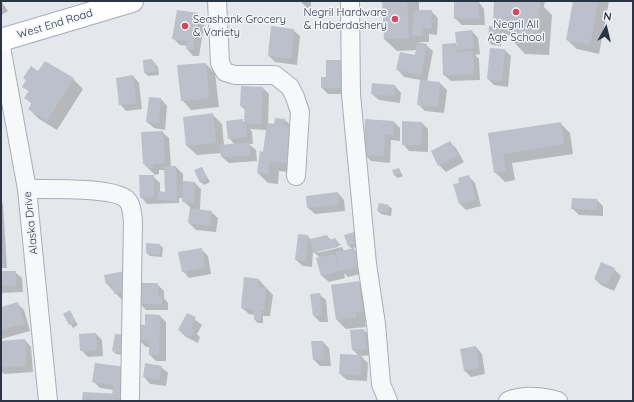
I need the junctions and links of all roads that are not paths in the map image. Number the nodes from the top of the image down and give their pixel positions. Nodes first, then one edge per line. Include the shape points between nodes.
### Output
1 (132, 1) edge
2 (217, 1) edge
3 (350, 1) edge
4 (1, 40) edge
5 (1, 47) edge
6 (296, 176) dead end
7 (27, 189) junction
8 (130, 397) dead end
9 (48, 401) edge
10 (388, 401) edge
11 (508, 401) edge
12 (558, 401) edge

1 - 4 main road, West End Road
2 - 6 street via 220,63 225,72 235,75 275,76 290,87 295,97 300,112
3 - 10 street via 351,95 367,264 381,384
5 - 7 street, Alaska Drive
7 - 8 street via 91,190 119,195 130,204 133,221
7 - 9 street, Alaska Drive
11 - 12 street via 514,398 546,397

